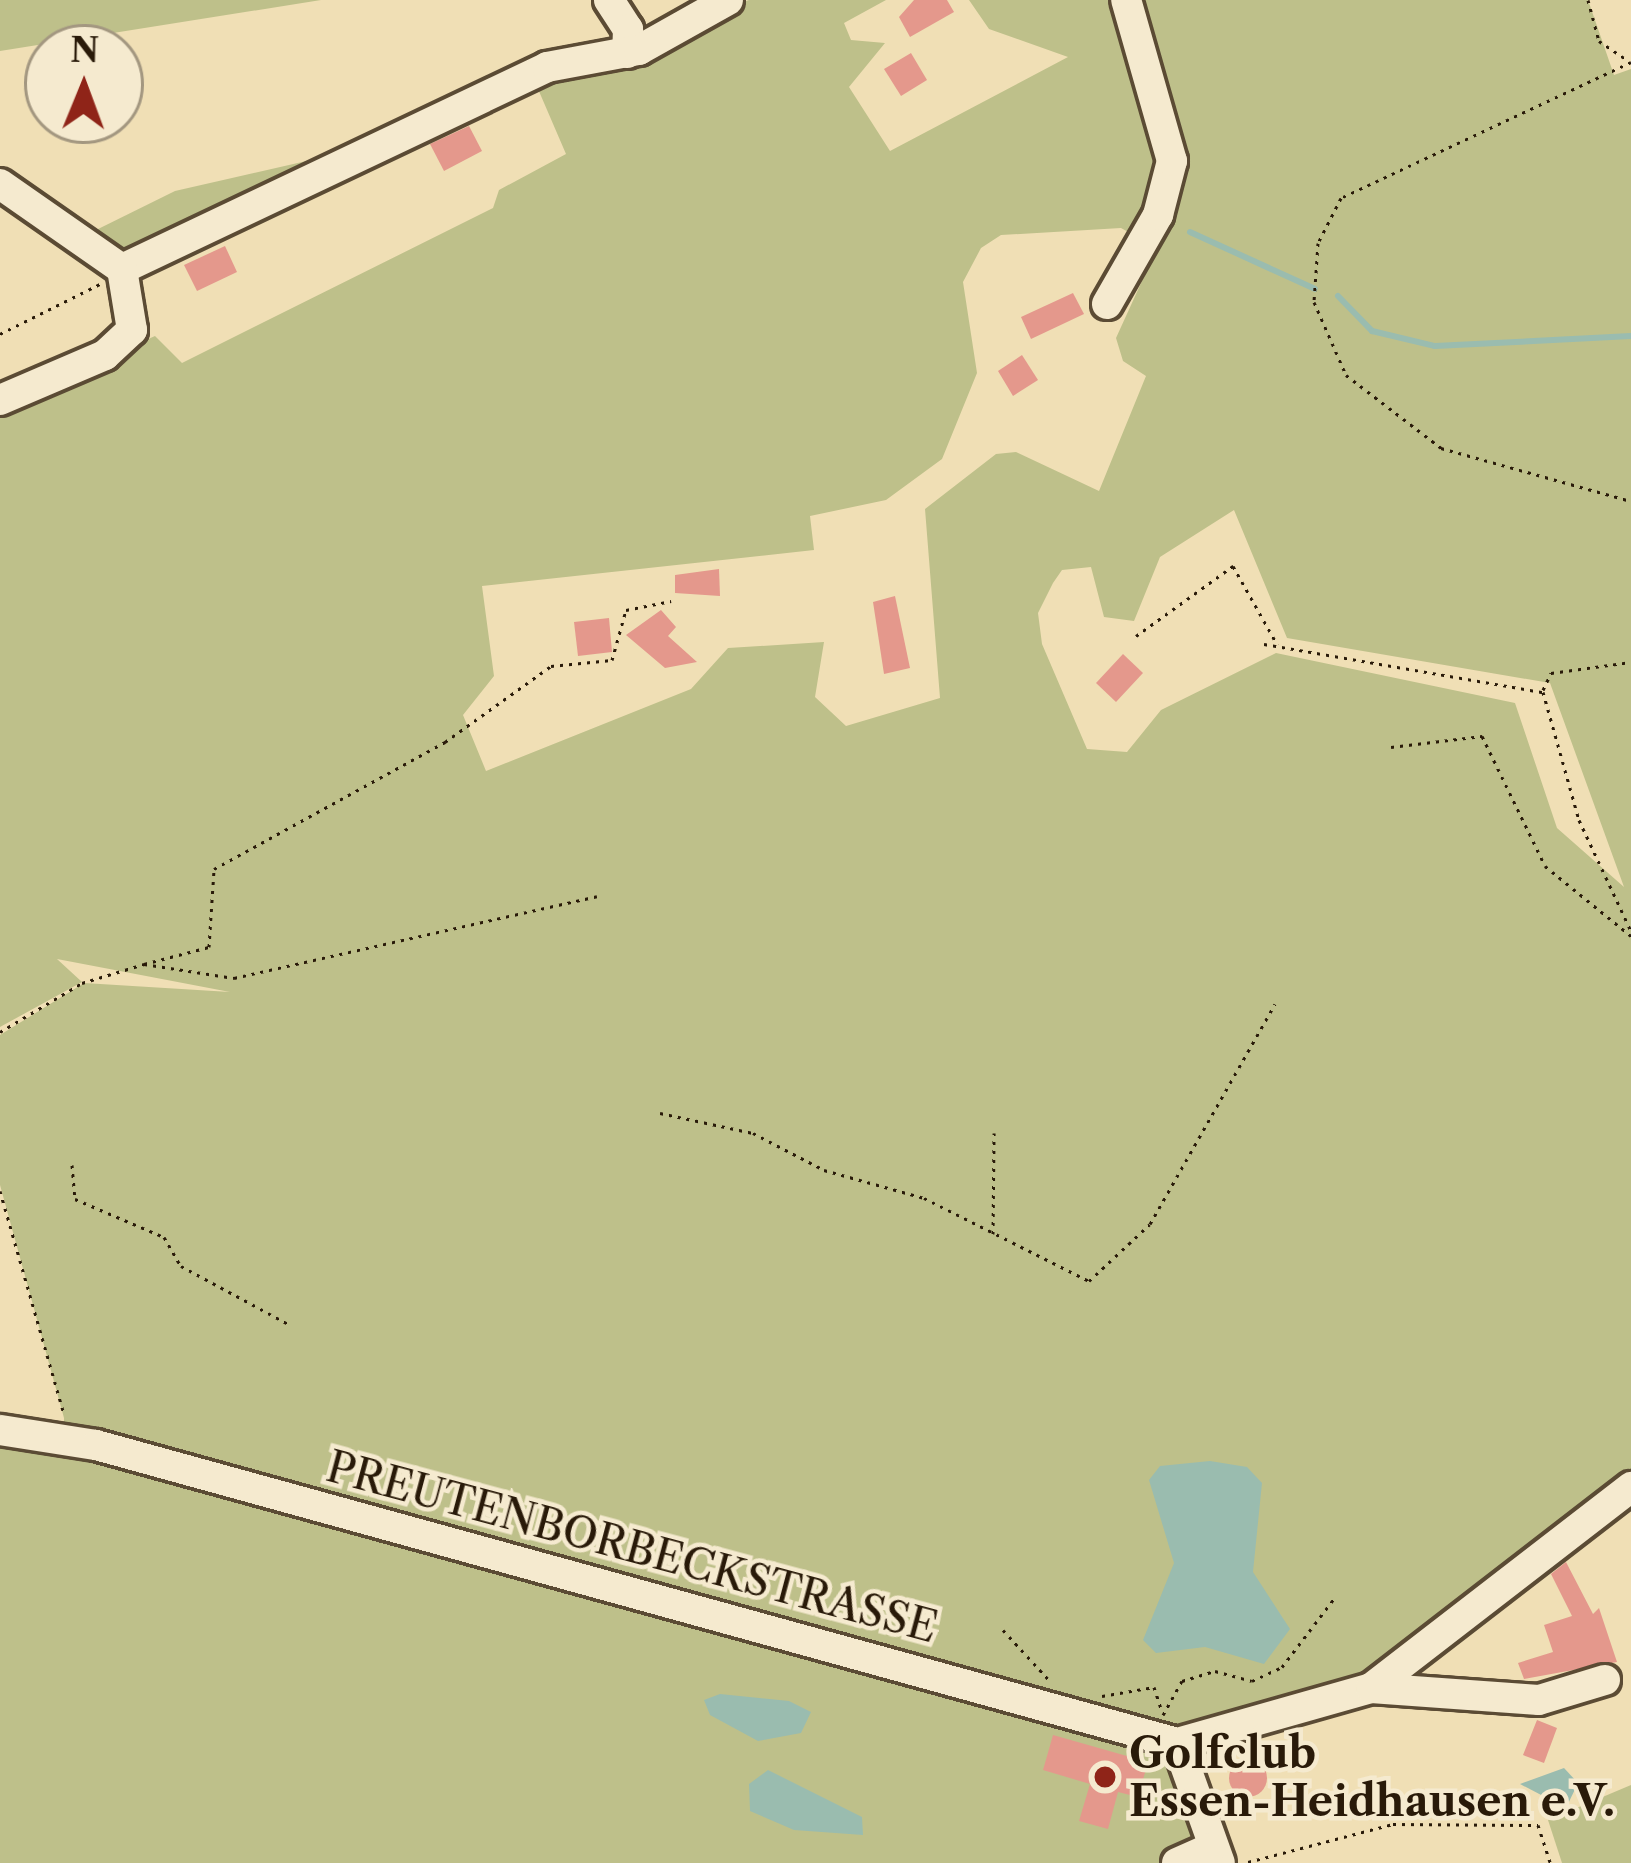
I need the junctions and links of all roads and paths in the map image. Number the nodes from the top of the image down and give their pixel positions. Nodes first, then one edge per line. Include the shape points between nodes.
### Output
1 (609, 0) edge
2 (728, 0) edge
3 (1126, 0) edge
4 (1588, 0) edge
5 (627, 53) junction
6 (1631, 62) edge
7 (0, 184) edge
8 (122, 269) junction
9 (1107, 304) dead end
10 (0, 334) edge
11 (0, 400) edge
12 (1631, 501) edge
13 (671, 601) dead end
14 (1136, 636) dead end
15 (1264, 644) dead end
16 (1276, 644) junction
17 (1631, 662) edge
18 (1543, 692) junction
19 (1390, 747) dead end
20 (597, 896) dead end
21 (1631, 933) edge
22 (144, 964) junction
23 (1275, 1004) dead end
24 (0, 1032) edge
25 (660, 1113) dead end
26 (994, 1133) dead end
27 (72, 1165) dead end
28 (0, 1191) edge
29 (993, 1236) junction
30 (290, 1325) dead end
31 (0, 1430) edge
32 (62, 1437) junction
33 (1631, 1487) edge
34 (1336, 1596) dead end
35 (1003, 1630) dead end
36 (1604, 1680) dead end
37 (1371, 1688) junction
38 (1061, 1692) dead end
39 (1082, 1694) dead end
40 (1163, 1714) junction
41 (1177, 1743) junction
42 (1215, 1855) edge
43 (1177, 1863) edge
44 (1244, 1863) edge
45 (1550, 1863) edge

1 - 5 street via 628,29
2 - 5 street
3 - 9 street via 1172,161 1158,215
4 - 6 path via 1598,41
5 - 8 street via 547,67
6 - 12 path via 1341,198 1318,243 1314,302 1346,375 1441,448
7 - 8 street
8 - 10 path
8 - 11 street via 132,330 105,355
13 - 22 path via 626,610 612,660 551,666 425,754 214,869 209,947
14 - 16 path via 1233,566
15 - 16 path
16 - 18 path
17 - 18 path via 1551,673
18 - 21 path via 1580,820
19 - 21 path via 1482,736 1545,866
20 - 22 path via 234,978
22 - 24 path via 82,983
23 - 29 path via 1150,1224 1089,1281
25 - 29 path via 753,1133
26 - 29 path
27 - 30 path via 75,1199 164,1238 181,1266
28 - 32 path
31 - 32 street, PREUTENBORBECKSTRASSE
32 - 41 street, PREUTENBORBECKSTRASSE
33 - 37 street
34 - 40 path via 1282,1667 1252,1681 1215,1671 1182,1681
35 - 38 path
36 - 37 street via 1539,1700
37 - 41 street
39 - 40 path via 1154,1687
40 - 41 path
41 - 42 street
42 - 43 street
44 - 45 path via 1393,1824 1538,1825

